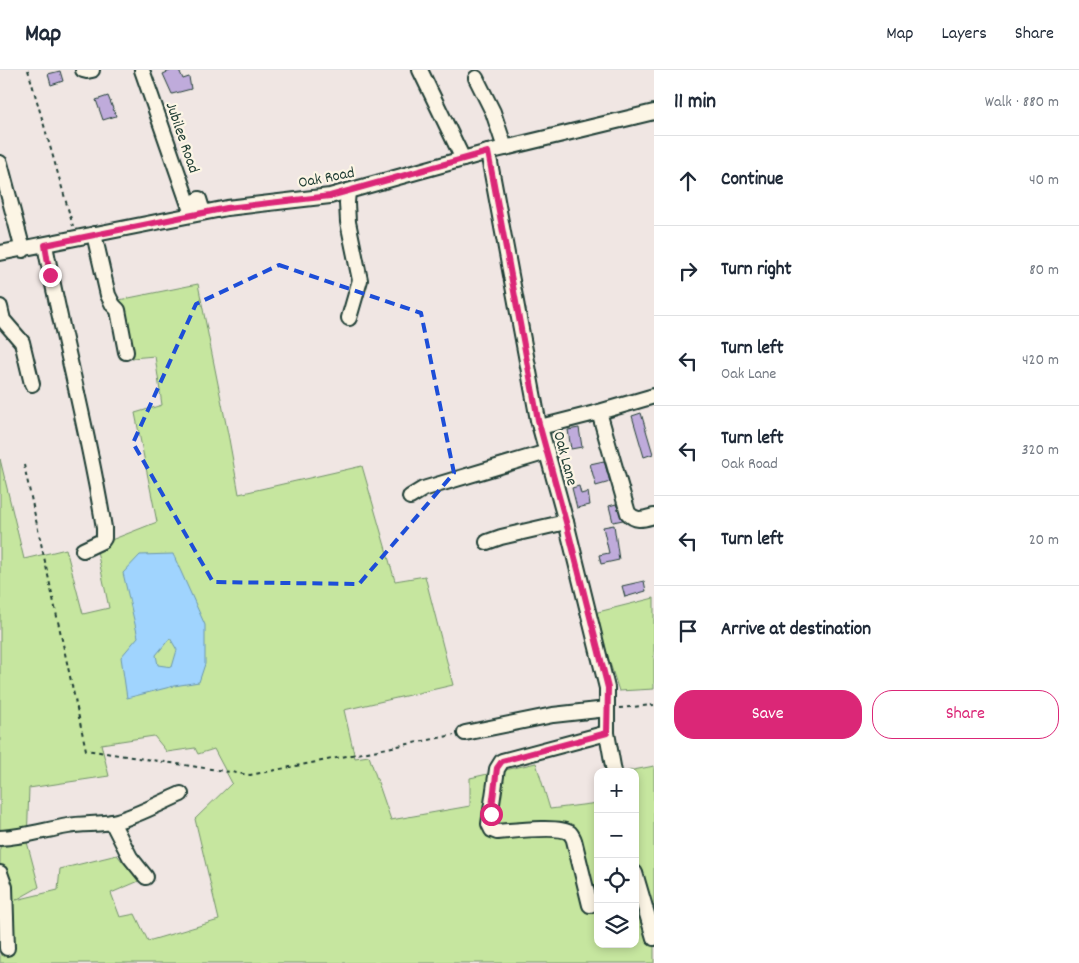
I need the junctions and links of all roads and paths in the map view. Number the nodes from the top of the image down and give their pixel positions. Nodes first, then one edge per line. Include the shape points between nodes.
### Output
1 (28, 70) edge
2 (83, 70) edge
3 (92, 70) edge
4 (142, 70) edge
5 (420, 70) edge
6 (476, 78) dead end
7 (654, 112) edge
8 (505, 148) junction
9 (488, 152) junction
10 (463, 159) junction
11 (0, 163) edge
12 (348, 191) junction
13 (198, 209) junction
14 (94, 234) junction
15 (77, 238) junction
16 (45, 245) junction
17 (23, 250) junction
18 (0, 253) edge
19 (0, 307) edge
20 (349, 318) dead end
21 (126, 352) dead end
22 (32, 384) dead end
23 (654, 396) edge
24 (599, 412) junction
25 (540, 427) junction
26 (547, 452) junction
27 (24, 465) dead end
28 (410, 497) dead end
29 (654, 516) edge
30 (566, 522) junction
31 (487, 542) dead end
32 (83, 550) dead end
33 (654, 705) edge
34 (607, 709) junction
35 (464, 733) joint
36 (607, 733) junction
37 (613, 768) edge
38 (181, 794) dead end
39 (112, 822) junction
40 (0, 838) edge
41 (0, 874) edge
42 (146, 876) dead end
43 (639, 887) edge
44 (590, 905) dead end
45 (654, 938) edge
46 (7, 948) dead end

1 - 15 path
2 - 3 street
4 - 13 street, Jubilee Road
5 - 10 street
6 - 8 street via 493,112
7 - 8 street, Oak Road
8 - 9 street, Oak Road
9 - 10 street, Oak Road
9 - 25 street, Oak Lane
10 - 12 street, Oak Road
11 - 17 street
12 - 13 street, Oak Road via 330,196
12 - 20 street via 348,222 360,280
13 - 14 street, Oak Road
14 - 15 street, Oak Road
14 - 21 street via 108,295 118,310
15 - 16 street, Oak Road
16 - 17 street, Oak Road
16 - 32 street via 104,528 102,541
17 - 18 street, Oak Road
19 - 22 street via 3,320 22,342
23 - 24 street
24 - 25 street
24 - 29 street via 628,512 637,519
25 - 26 street, Oak Lane
26 - 28 street via 424,488
26 - 30 street, Oak Lane
27 - 35 path via 86,750 250,775
30 - 31 street
30 - 34 street, Oak Lane via 608,688
33 - 34 path
34 - 35 street via 553,715
34 - 36 street, Oak Lane
36 - 37 street, Oak Lane
36 - 44 street via 502,761 497,768 489,824 497,832 550,829 570,833
38 - 39 street
39 - 40 street via 76,824
39 - 42 street via 130,857
41 - 46 street via 5,887
43 - 45 street

